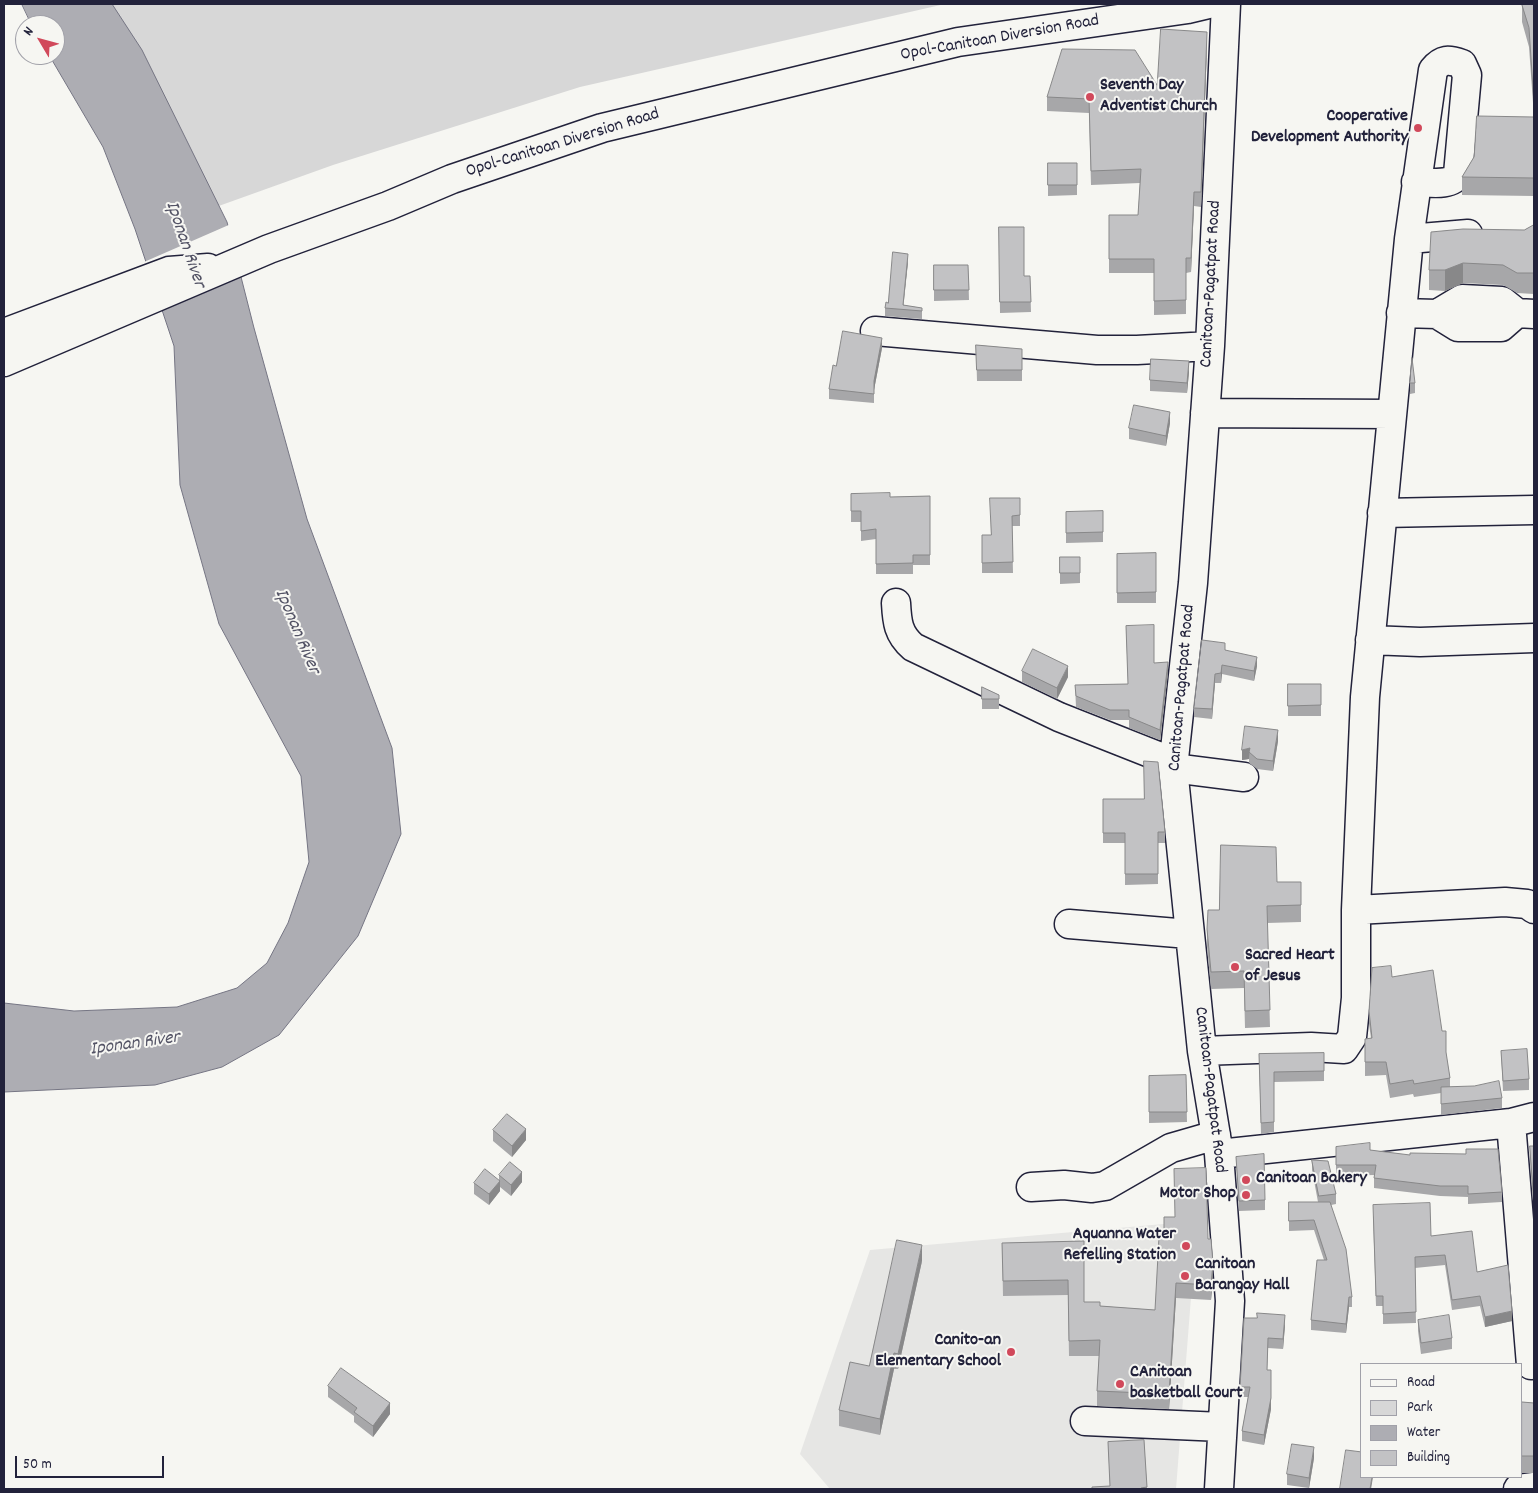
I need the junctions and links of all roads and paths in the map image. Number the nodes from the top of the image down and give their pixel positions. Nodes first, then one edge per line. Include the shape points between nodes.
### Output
1 (1209, 4) edge
2 (1226, 4) edge
3 (1416, 182) dead end
4 (1489, 234) edge
5 (1409, 239) junction
6 (230, 266) junction
7 (138, 294) junction
8 (1401, 313) junction
9 (1525, 314) edge
10 (875, 331) dead end
11 (4, 333) edge
12 (1210, 346) junction
13 (4, 362) edge
14 (1205, 413) junction
15 (1392, 414) junction
16 (1534, 510) edge
17 (1382, 513) junction
18 (896, 603) dead end
19 (1534, 638) edge
20 (1370, 640) junction
21 (1173, 765) junction
22 (1244, 777) dead end
23 (1534, 909) edge
24 (1356, 910) junction
25 (1069, 924) dead end
26 (1189, 934) junction
27 (1202, 1051) junction
28 (1523, 1120) edge
29 (1217, 1145) junction
30 (1031, 1186) dead end
31 (1526, 1218) edge
32 (1531, 1365) dead end
33 (1085, 1421) dead end
34 (1222, 1427) junction
35 (1534, 1487) edge
36 (1219, 1489) edge
37 (1518, 1489) edge

1 - 6 street, Opol-Canitoan Diversion Road via 958,42 602,128 452,178
2 - 12 street, Canitoan-Pagatpat Road
3 - 5 street
4 - 5 street
5 - 8 street
6 - 7 street, Opol-Canitoan Diversion Road
6 - 7 street, Opol-Canitoan Diversion Road via 169,271
7 - 11 street, Opol-Canitoan Diversion Road
7 - 13 street, Opol-Canitoan Diversion Road
8 - 9 street via 1437,314 1458,326 1500,327
8 - 15 street
10 - 12 street via 1097,350
12 - 14 street, Canitoan-Pagatpat Road
14 - 15 street
14 - 21 street, Canitoan-Pagatpat Road via 1193,583
15 - 17 street
16 - 17 street
17 - 20 street
18 - 21 street via 897,624 903,638 913,647 1059,718
19 - 20 street via 1420,642
20 - 24 street
21 - 22 street
21 - 26 street, Canitoan-Pagatpat Road
23 - 24 street via 1527,904 1505,902
24 - 27 street via 1356,998 1352,1037 1344,1049
25 - 26 street
26 - 27 street, Canitoan-Pagatpat Road
27 - 29 street, Canitoan-Pagatpat Road
28 - 29 street
28 - 31 street
29 - 30 street via 1171,1148 1105,1186
29 - 34 street, Canitoan-Pagatpat Road via 1230,1301
31 - 32 street
33 - 34 street
34 - 36 street, Canitoan-Pagatpat Road
35 - 37 street

